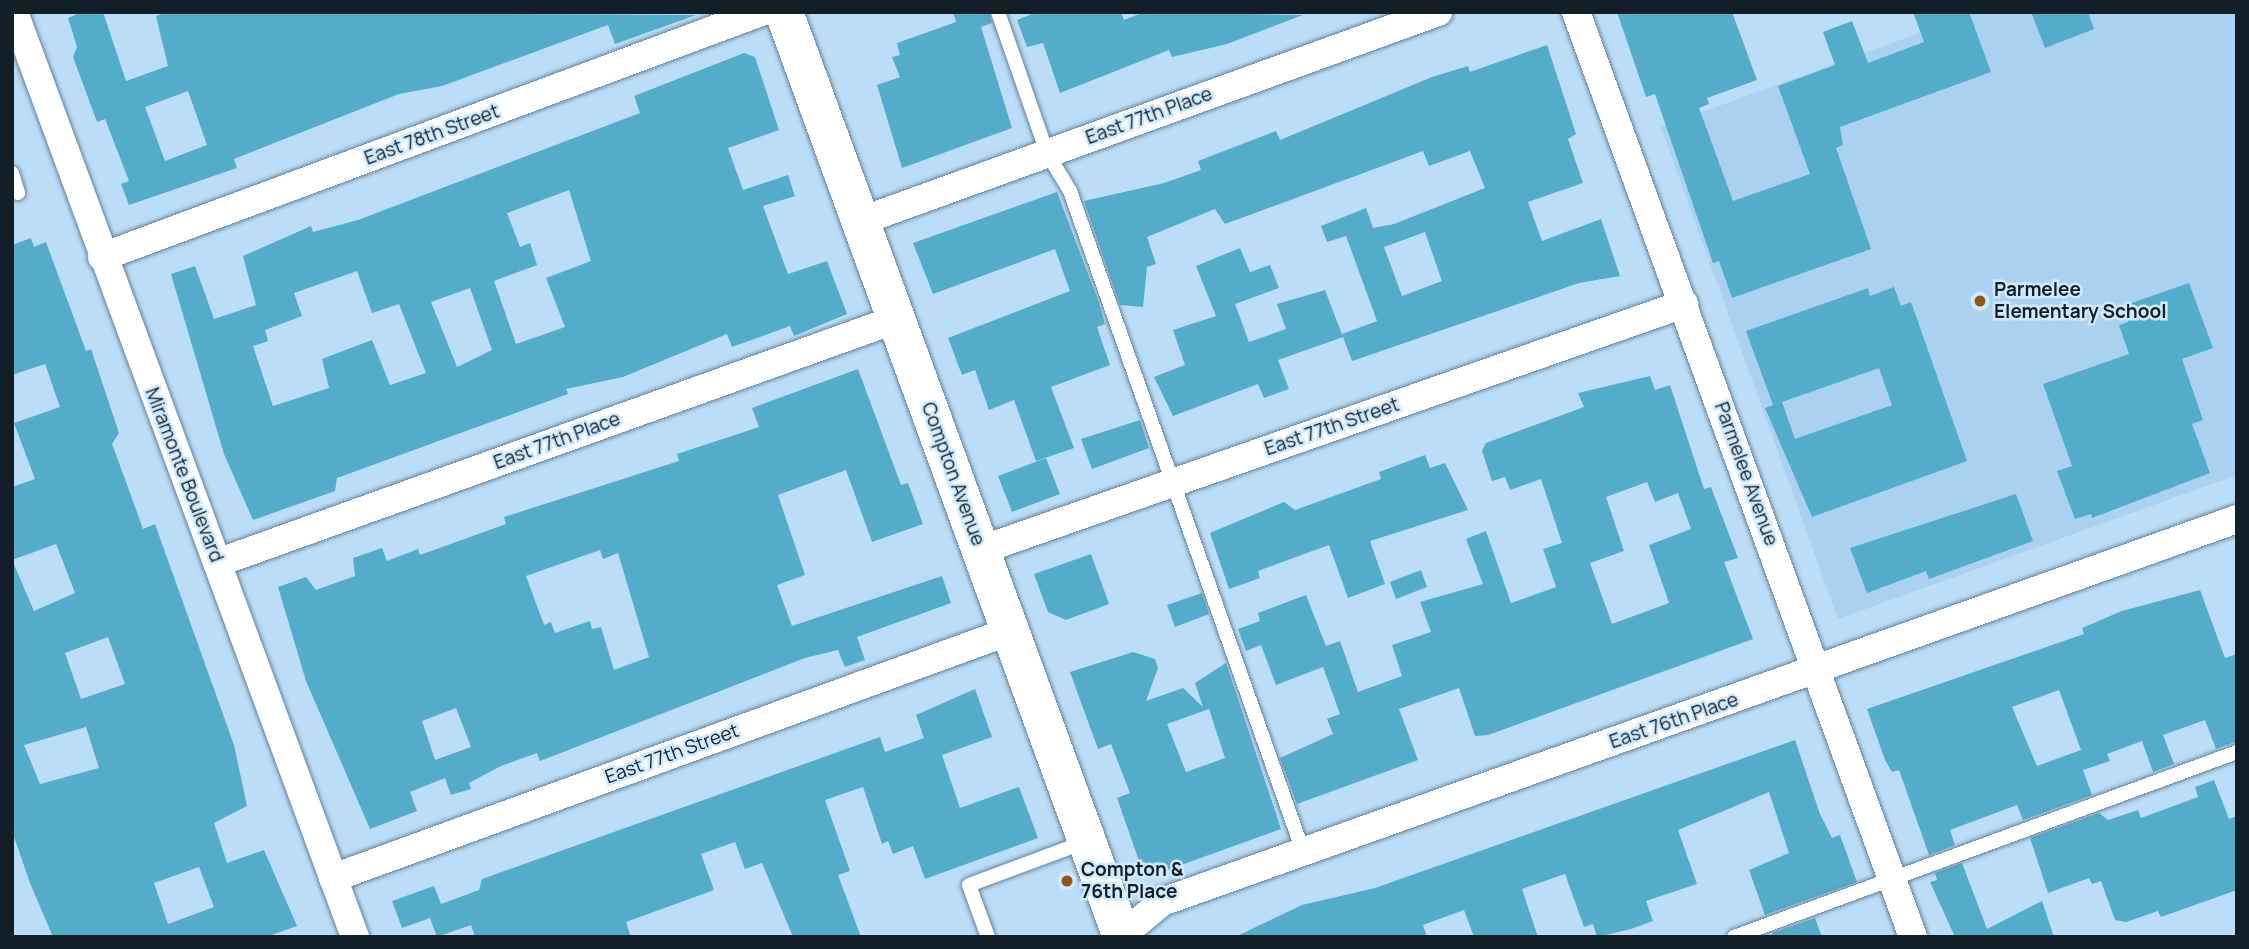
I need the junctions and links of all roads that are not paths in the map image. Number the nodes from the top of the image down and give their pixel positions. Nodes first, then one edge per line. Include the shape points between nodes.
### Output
1 (13, 12) edge
2 (761, 12) edge
3 (784, 12) edge
4 (998, 12) edge
5 (1438, 12) edge
6 (1576, 12) edge
7 (1047, 153) junction
8 (12, 173) edge
9 (18, 193) dead end
10 (861, 221) junction
11 (102, 257) junction
12 (1684, 304) junction
13 (897, 319) junction
14 (1173, 482) junction
15 (2237, 519) edge
16 (981, 551) junction
17 (217, 562) junction
18 (1010, 631) junction
19 (1818, 671) junction
20 (2237, 752) edge
21 (1087, 841) junction
22 (1303, 850) junction
23 (333, 878) junction
24 (1893, 879) junction
25 (1121, 936) edge
26 (355, 937) edge
27 (988, 937) edge
28 (1734, 937) edge
29 (1913, 937) edge

1 - 11 street, Miramonte Boulevard
2 - 11 street, East 78th Street
3 - 10 main road, Compton Avenue
4 - 7 lane
5 - 7 street, East 77th Place
6 - 12 street, Parmelee Avenue
7 - 10 street, East 77th Place
7 - 14 lane via 1070,191
8 - 9 lane
10 - 13 main road, Compton Avenue
11 - 17 street, Miramonte Boulevard
12 - 14 street, East 77th Street
12 - 19 street, Parmelee Avenue
13 - 16 main road, Compton Avenue
13 - 17 street, East 77th Place
14 - 16 street, East 77th Street
14 - 22 lane
15 - 19 street, East 76th Place
16 - 18 main road, Compton Avenue
17 - 23 street, Miramonte Boulevard
18 - 21 main road, Compton Avenue
18 - 23 street, East 77th Street
19 - 22 street, East 76th Place
19 - 24 street, Parmelee Avenue
20 - 24 lane
21 - 25 main road, Compton Avenue
21 - 27 lane via 969,885
22 - 25 street, East 76th Place via 1162,902
23 - 26 street, Miramonte Boulevard
24 - 28 lane
24 - 29 street, Parmelee Avenue

